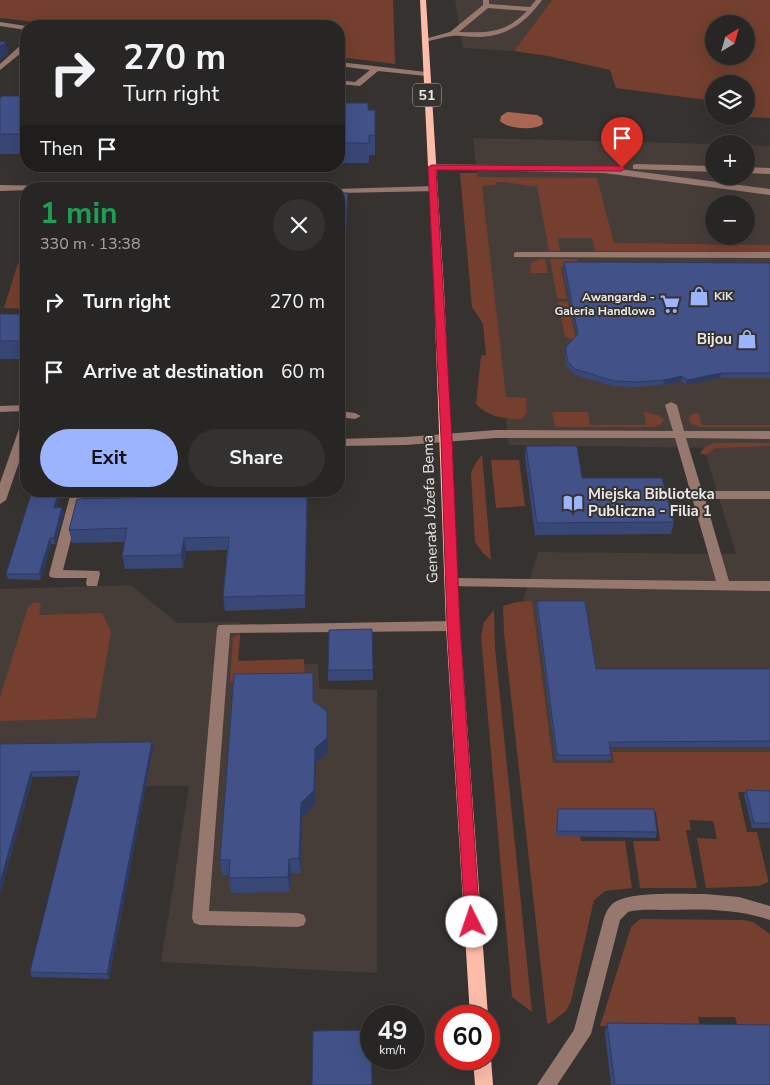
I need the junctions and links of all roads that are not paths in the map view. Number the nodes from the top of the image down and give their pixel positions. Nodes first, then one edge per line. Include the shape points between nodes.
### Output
1 (423, 0) edge
2 (539, 0) edge
3 (486, 3) edge
4 (533, 9) junction
5 (0, 24) edge
6 (20, 27) edge
7 (452, 34) junction
8 (425, 40) junction
9 (10, 49) dead end
10 (19, 51) joint
11 (345, 65) edge
12 (0, 68) edge
13 (376, 68) junction
14 (426, 74) junction
15 (345, 83) edge
16 (432, 167) junction
17 (705, 169) edge
18 (604, 170) junction
19 (755, 170) edge
20 (770, 171) edge
21 (0, 188) edge
22 (20, 188) edge
23 (434, 189) junction
24 (345, 190) edge
25 (770, 192) edge
26 (516, 255) dead end
27 (770, 255) edge
28 (671, 405) dead end
29 (0, 408) edge
30 (20, 408) edge
31 (345, 415) edge
32 (355, 416) dead end
33 (680, 435) junction
34 (770, 435) edge
35 (446, 438) junction
36 (20, 443) edge
37 (345, 443) edge
38 (698, 495) junction
39 (770, 495) edge
40 (76, 497) edge
41 (0, 500) edge
42 (452, 583) junction
43 (92, 584) dead end
44 (724, 586) junction
45 (770, 586) edge
46 (454, 626) junction
47 (770, 913) edge
48 (298, 920) dead end
49 (478, 1005) edge
50 (483, 1070) edge
51 (484, 1085) edge
52 (546, 1085) edge

1 - 8 main road, Generała Józefa Bema / 51
2 - 4 street
3 - 4 street
3 - 7 street
4 - 7 street via 517,26 497,33
5 - 6 street
7 - 8 street
8 - 14 main road, Generała Józefa Bema / 51
9 - 10 street
10 - 12 street
11 - 13 street
13 - 14 street
13 - 15 street via 357,84
14 - 16 main road, Generała Józefa Bema / 51
16 - 18 street
16 - 23 main road, Generała Józefa Bema / 51
17 - 18 street via 639,167
18 - 25 street
19 - 20 street
21 - 22 street
23 - 24 street
23 - 35 main road, Generała Józefa Bema / 51
26 - 27 street
28 - 33 street
29 - 30 street
31 - 32 street
33 - 34 street
33 - 35 street via 496,434
33 - 38 street
35 - 37 street
35 - 42 main road, Generała Józefa Bema / 51
36 - 41 street
38 - 39 street
38 - 44 street
40 - 43 street via 55,574 94,574
42 - 44 street
42 - 46 main road, Generała Józefa Bema / 51
44 - 45 street
46 - 48 street via 224,628 200,918
46 - 49 main road, Generała Józefa Bema / 51
47 - 52 street via 746,905 705,903 637,903 617,908 582,1034
50 - 51 main road

